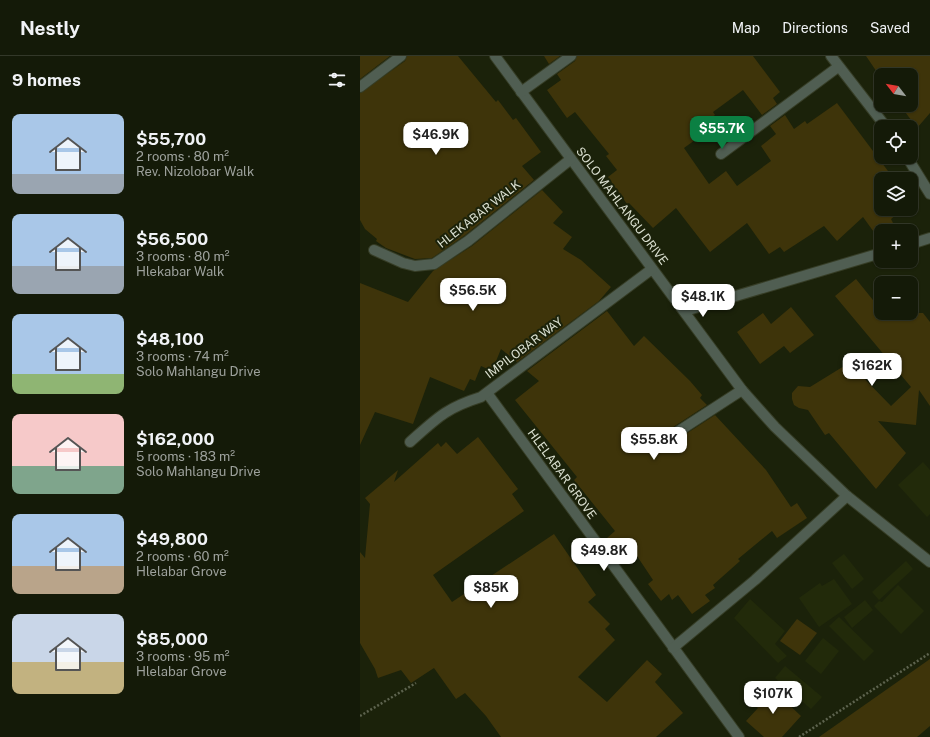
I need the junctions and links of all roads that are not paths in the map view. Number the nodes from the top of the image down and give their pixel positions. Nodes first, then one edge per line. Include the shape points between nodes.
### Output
1 (401, 56) edge
2 (495, 56) edge
3 (571, 56) edge
4 (830, 56) edge
5 (838, 67) junction
6 (360, 87) edge
7 (521, 92) junction
8 (880, 120) edge
9 (721, 154) dead end
10 (571, 159) junction
11 (911, 164) edge
12 (930, 194) edge
13 (930, 238) edge
14 (918, 242) edge
15 (374, 250) dead end
16 (874, 255) edge
17 (652, 269) junction
18 (684, 311) junction
19 (742, 390) junction
20 (487, 393) junction
21 (665, 440) dead end
22 (410, 442) dead end
23 (847, 496) junction
24 (930, 562) edge
25 (673, 648) junction
26 (739, 737) edge

1 - 6 street
2 - 7 street, SOLO MAHLANGU DRIVE
3 - 7 street
4 - 5 street
5 - 8 street
5 - 9 street
7 - 10 street, SOLO MAHLANGU DRIVE
10 - 15 street, HLEKABAR WALK via 468,241 434,264 416,266 403,263
10 - 17 street, SOLO MAHLANGU DRIVE
11 - 12 street
13 - 14 street
16 - 18 street
17 - 18 street, SOLO MAHLANGU DRIVE
17 - 20 street, IMPILOBAR WAY
18 - 19 street, SOLO MAHLANGU DRIVE
19 - 21 street
19 - 23 street, SOLO MAHLANGU DRIVE via 775,427
20 - 22 street, IMPILOBAR WAY via 443,412
20 - 25 street, HLELABAR GROVE
23 - 24 street, SOLO MAHLANGU DRIVE
23 - 25 street via 755,580
25 - 26 street, HLELABAR GROVE

